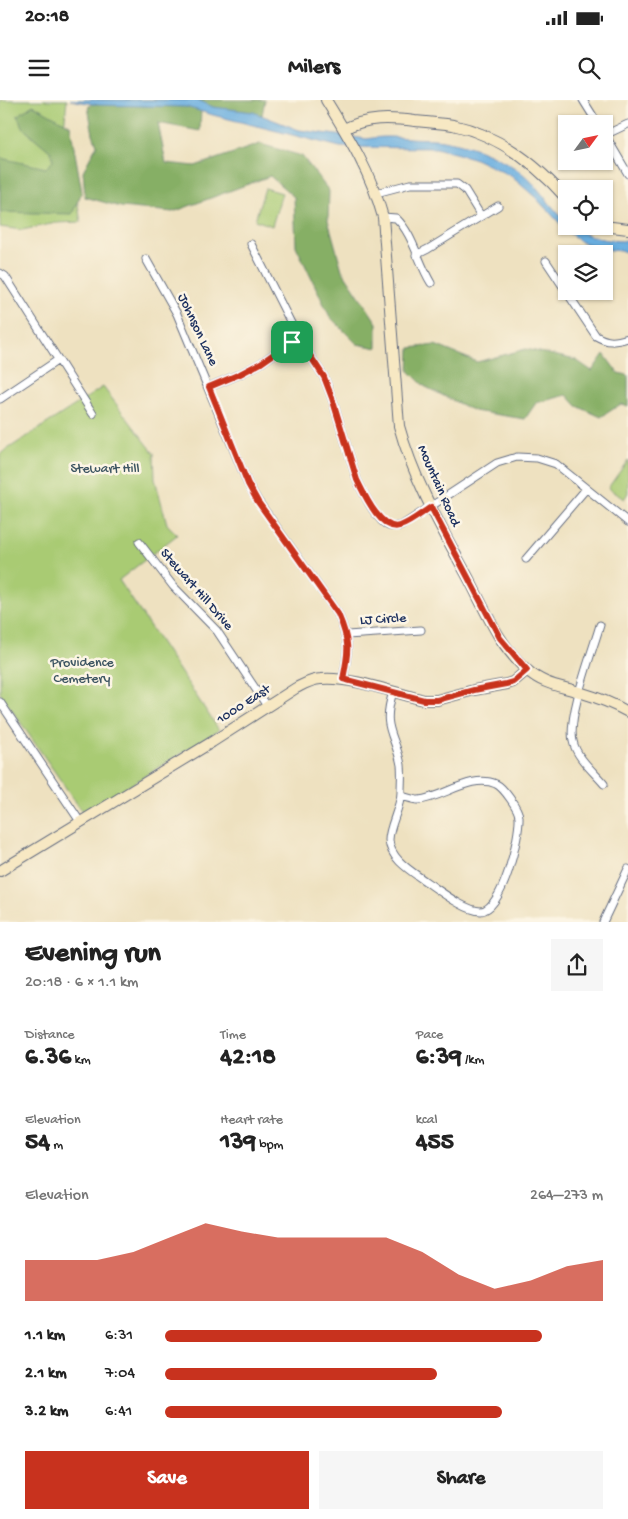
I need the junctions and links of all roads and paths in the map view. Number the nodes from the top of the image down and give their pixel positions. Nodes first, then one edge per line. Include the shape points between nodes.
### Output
1 (326, 100) edge
2 (582, 100) edge
3 (592, 115) edge
4 (628, 124) edge
5 (344, 129) junction
6 (613, 130) edge
7 (613, 149) edge
8 (628, 174) edge
9 (558, 189) edge
10 (376, 193) junction
11 (498, 206) dead end
12 (481, 216) junction
13 (382, 217) junction
14 (613, 227) edge
15 (628, 229) edge
16 (251, 244) dead end
17 (416, 255) junction
18 (146, 259) dead end
19 (546, 261) dead end
20 (0, 273) edge
21 (431, 283) dead end
22 (298, 337) junction
23 (628, 338) edge
24 (58, 360) junction
25 (209, 387) junction
26 (0, 399) edge
27 (93, 414) dead end
28 (586, 489) junction
29 (431, 507) junction
30 (628, 522) edge
31 (139, 542) dead end
32 (526, 559) dead end
33 (600, 625) dead end
34 (421, 630) dead end
35 (347, 635) junction
36 (527, 670) junction
37 (343, 679) junction
38 (393, 692) junction
39 (580, 692) junction
40 (0, 702) edge
41 (267, 706) junction
42 (628, 712) edge
43 (604, 784) dead end
44 (401, 796) junction
45 (81, 823) junction
46 (628, 870) edge
47 (0, 871) edge
48 (603, 922) edge

1 - 5 street, Mountain Road
2 - 3 street
4 - 6 street
5 - 9 street via 375,118 451,125 473,131 517,153
5 - 10 street, Mountain Road
7 - 8 street
10 - 12 street via 410,184 457,184 465,190
10 - 13 street, Mountain Road
11 - 12 street
12 - 17 street
13 - 17 street via 396,218 404,226
13 - 29 street, Mountain Road via 399,426 407,456
14 - 15 street
16 - 22 street
17 - 21 street
18 - 25 street, Johnson Lane via 177,314
19 - 23 street via 596,336 606,342
20 - 24 street
22 - 25 street via 240,374
22 - 29 street via 324,377 357,480 382,522 391,527 401,526
24 - 26 street
24 - 27 street
25 - 35 street, Johnson Lane via 258,502 338,614
28 - 29 street via 556,464 538,458 517,457 497,462
28 - 30 street
28 - 32 street
29 - 36 street, Mountain Road via 500,638
31 - 41 street, Stewart Hill Drive via 173,586 217,632
33 - 39 street
34 - 35 street, LJ Circle
35 - 37 street, Johnson Lane
36 - 38 street, 1000 East via 513,682 437,700
36 - 39 street, Mountain Road via 547,683
37 - 38 street, 1000 East
37 - 41 street, 1000 East via 320,678 307,682
38 - 44 street via 387,722 401,766
39 - 42 street, Mountain Road
39 - 43 street via 572,728 573,741 578,754
40 - 45 street
41 - 45 street, 1000 East
44 - 44 street via 389,839 394,857 465,906 484,911 491,906 503,886 518,832 519,814 507,795 497,784 483,781 418,800
45 - 47 street, 1000 East
46 - 48 street

